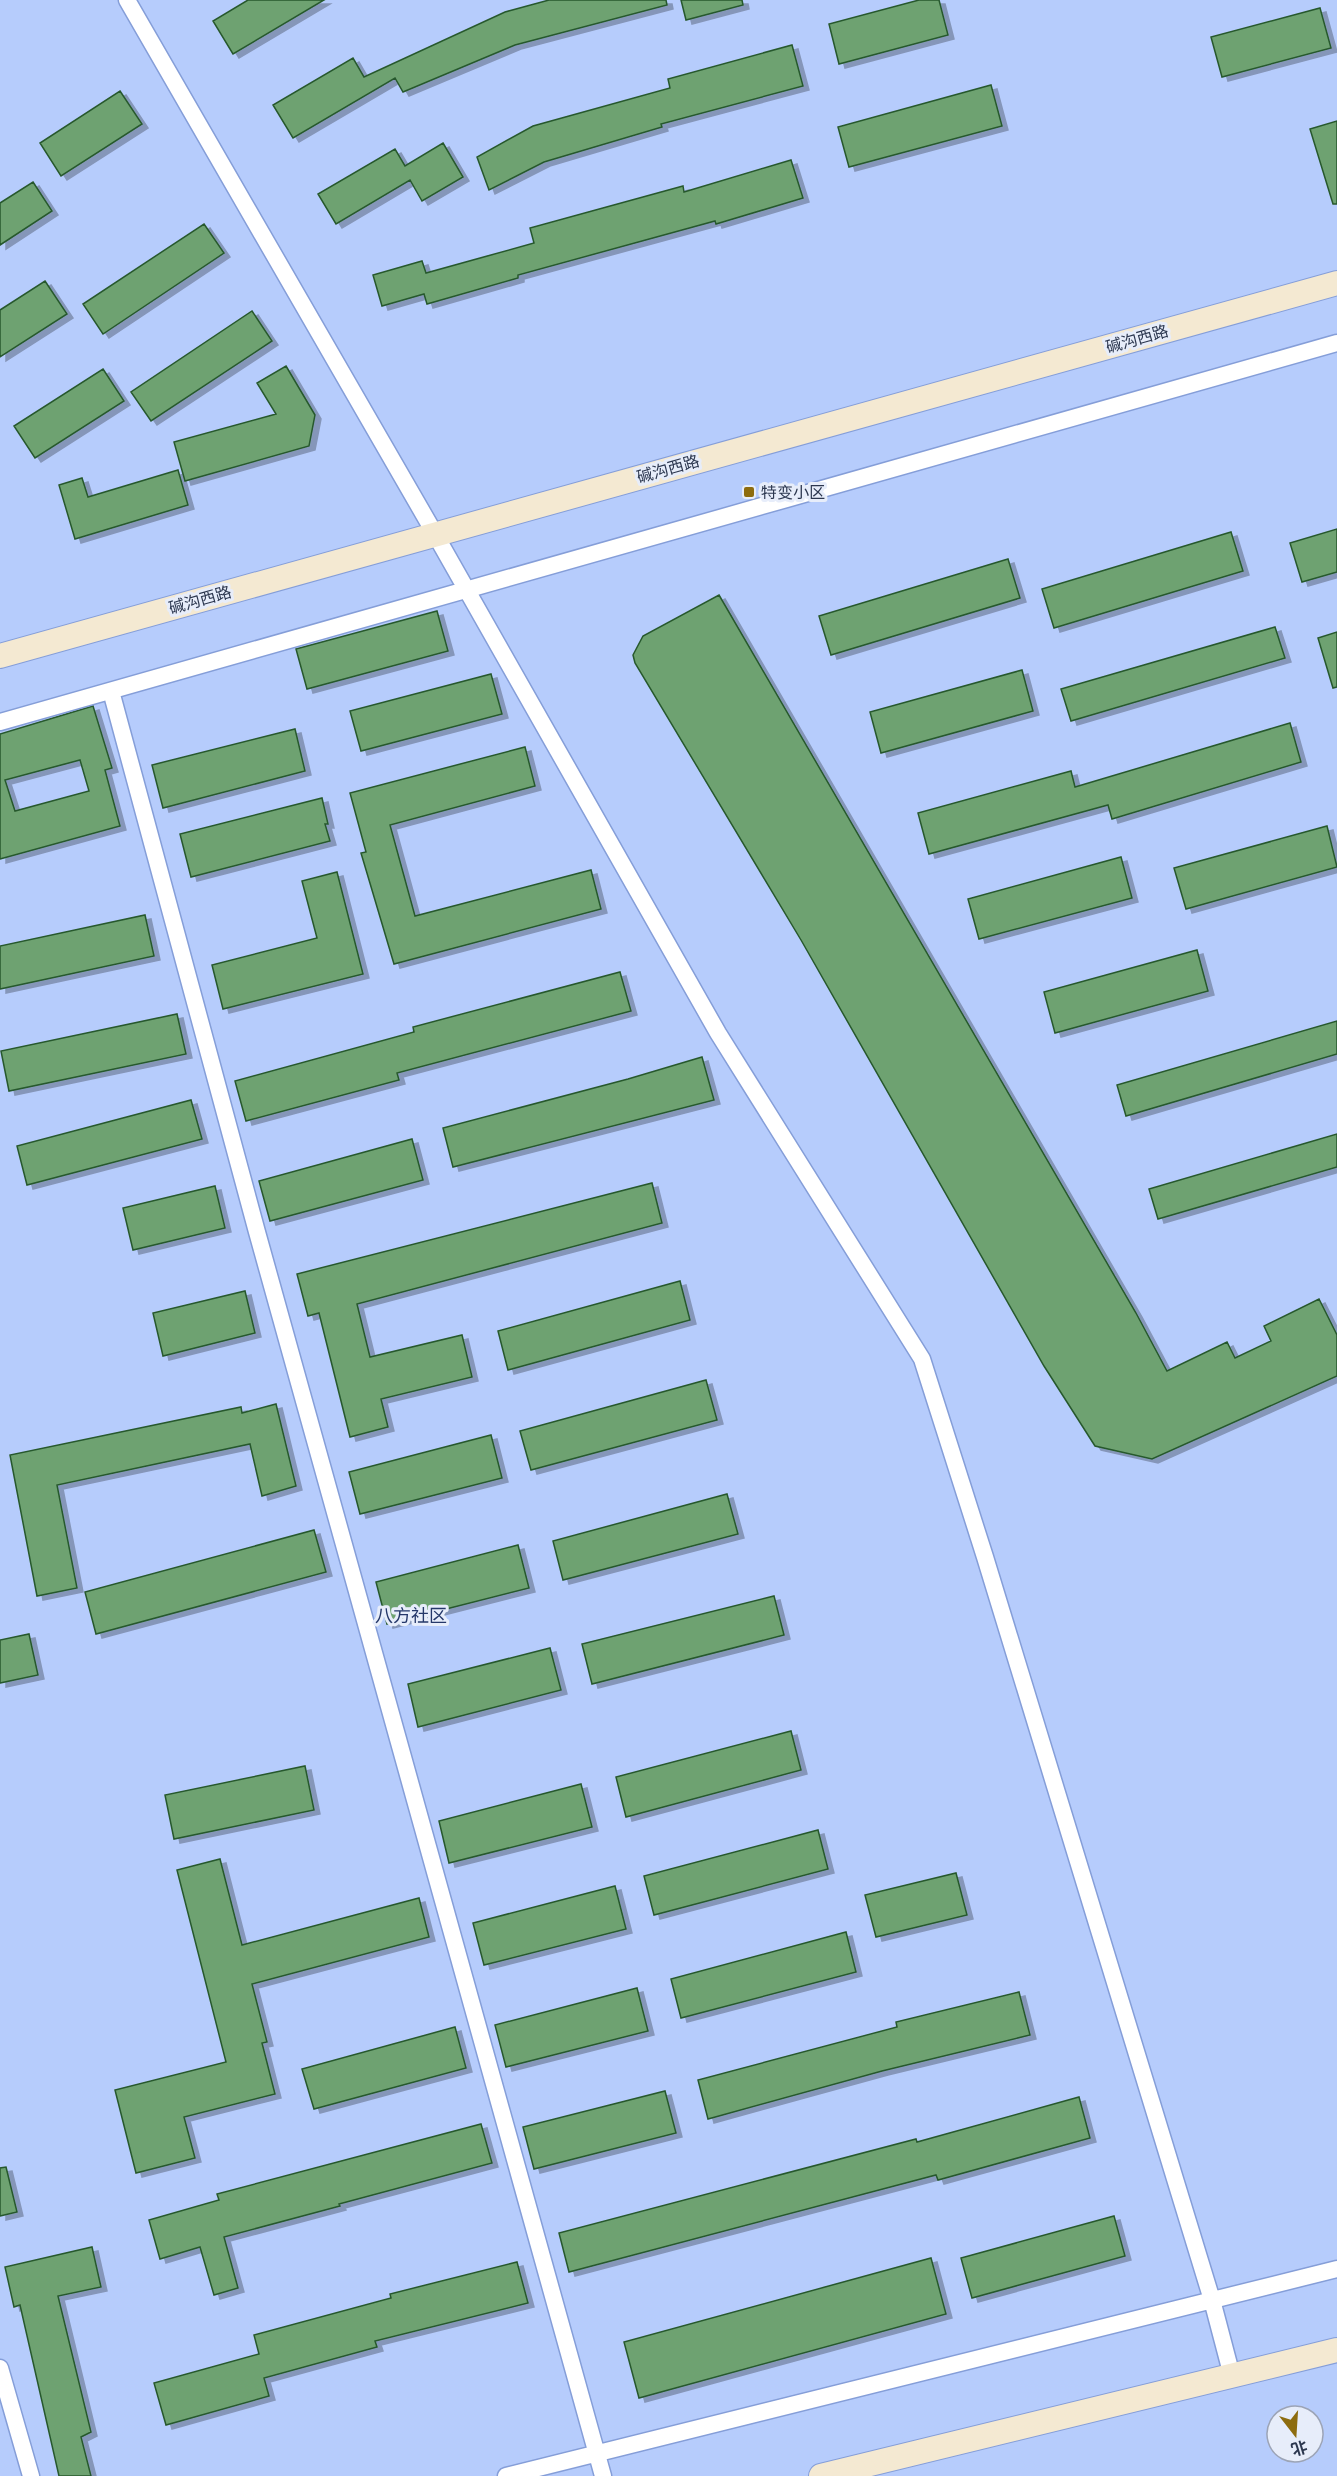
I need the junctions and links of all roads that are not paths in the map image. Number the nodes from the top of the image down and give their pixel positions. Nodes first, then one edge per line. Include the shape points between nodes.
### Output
1 (128, 0) edge
2 (1337, 283) edge
3 (1337, 343) edge
4 (435, 534) junction
5 (467, 591) junction
6 (0, 656) edge
7 (111, 691) junction
8 (0, 722) edge
9 (1337, 2269) edge
10 (1212, 2300) junction
11 (1337, 2350) edge
12 (0, 2368) edge
13 (1232, 2376) junction
14 (596, 2453) junction
15 (31, 2476) edge
16 (506, 2476) edge
17 (603, 2476) edge
18 (821, 2476) edge

1 - 4 street
2 - 4 street, 碱沟西路
3 - 5 street
4 - 5 street
4 - 6 street, 碱沟西路
5 - 7 street
5 - 10 street via 718,1033 922,1359
7 - 8 street
7 - 14 street
9 - 10 street
10 - 13 street
10 - 14 street
11 - 13 street
12 - 15 street
13 - 18 street
14 - 16 street
14 - 17 street

